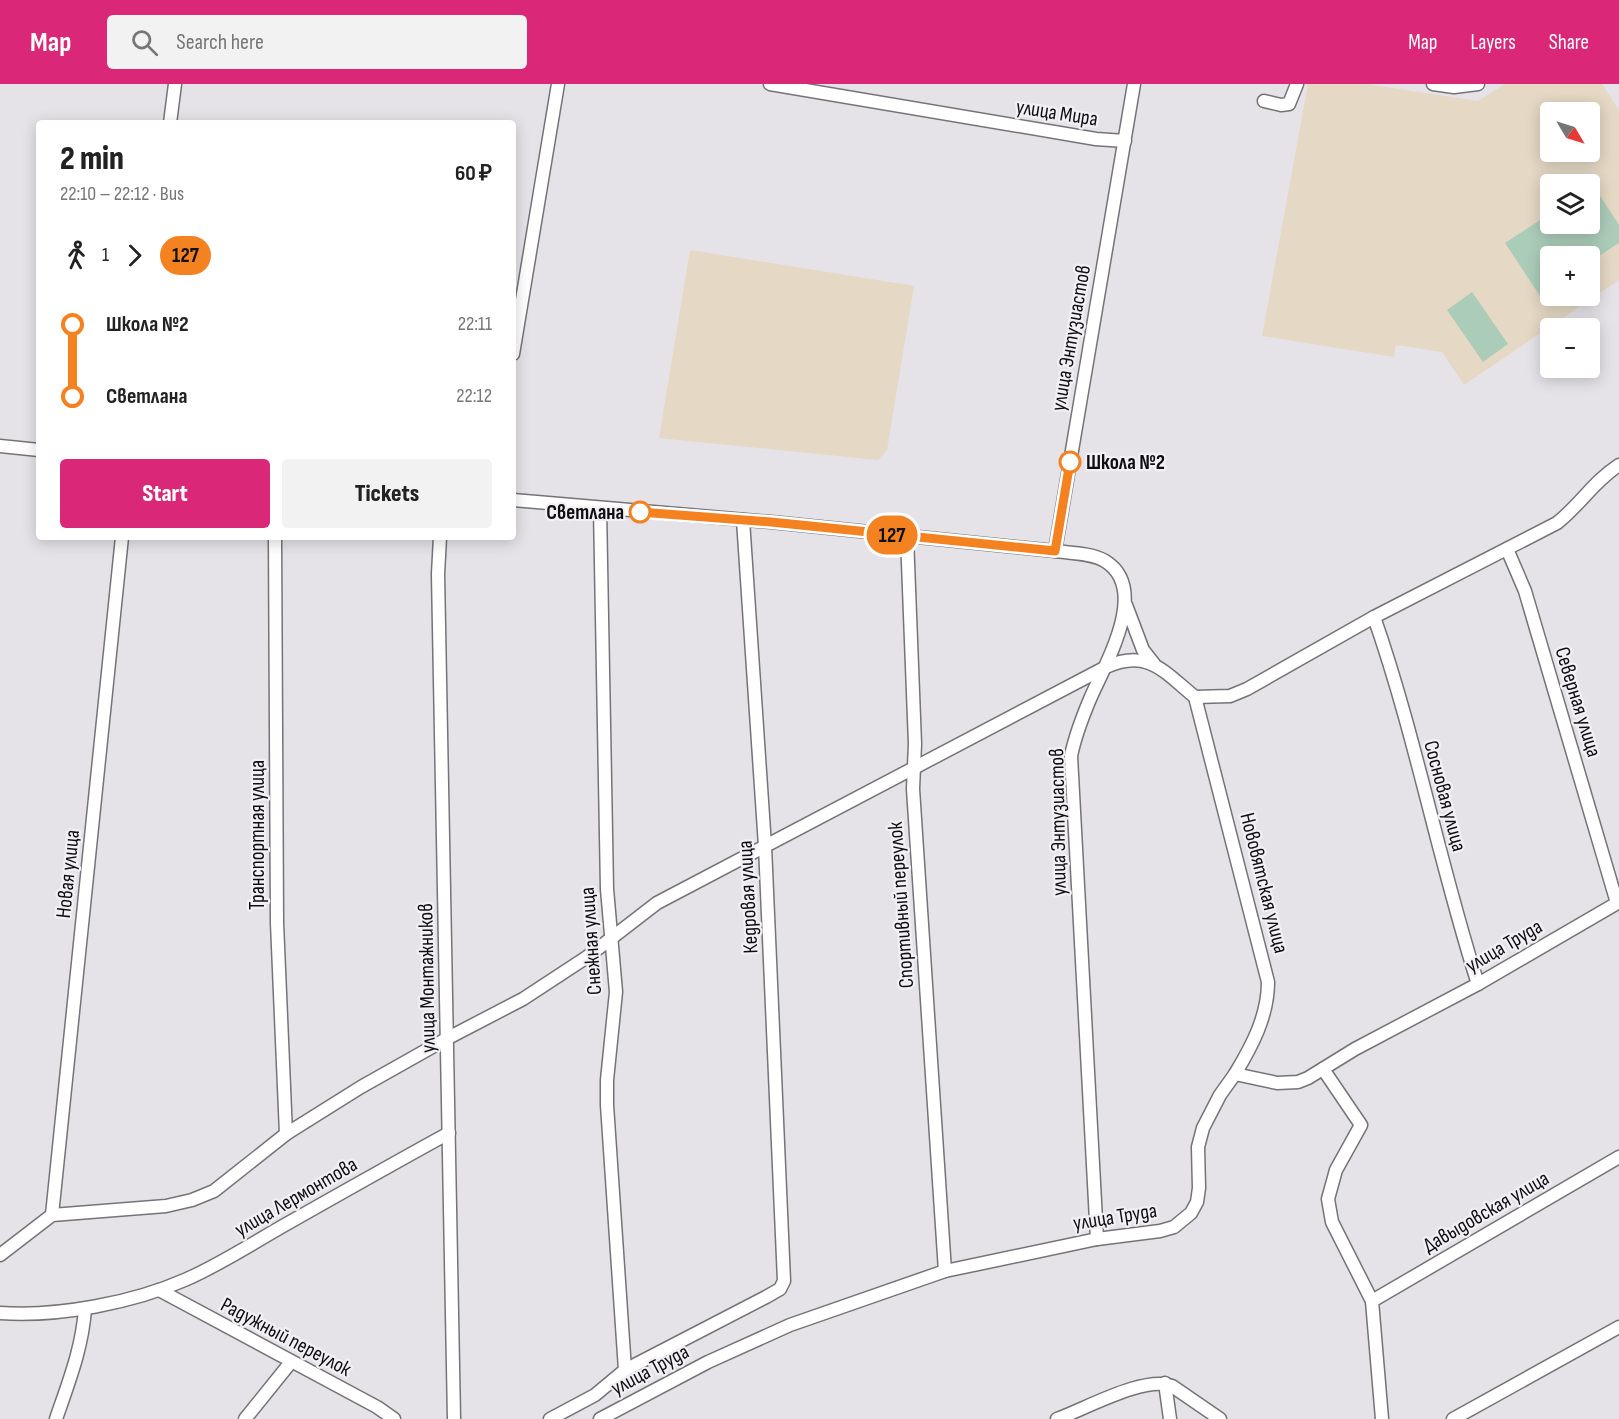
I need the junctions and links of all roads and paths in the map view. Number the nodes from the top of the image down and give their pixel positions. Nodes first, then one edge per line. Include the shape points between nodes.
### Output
1 (175, 84) edge
2 (558, 84) edge
3 (770, 84) edge
4 (1134, 84) edge
5 (1297, 84) edge
6 (1433, 84) edge
7 (1478, 84) edge
8 (1264, 101) dead end
9 (170, 120) edge
10 (1125, 141) junction
11 (516, 336) edge
12 (0, 446) edge
13 (36, 450) edge
14 (1619, 465) edge
15 (516, 500) edge
16 (600, 508) junction
17 (744, 520) junction
18 (907, 537) junction
19 (122, 540) edge
20 (275, 540) edge
21 (440, 540) edge
22 (1506, 549) junction
23 (1055, 551) junction
24 (1124, 598) junction
25 (1374, 617) junction
26 (1106, 667) junction
27 (1157, 667) junction
28 (1196, 697) junction
29 (914, 767) junction
30 (765, 846) junction
31 (1618, 902) edge
32 (611, 940) junction
33 (1478, 984) junction
34 (448, 1038) junction
35 (1323, 1069) junction
36 (1234, 1074) junction
37 (450, 1133) junction
38 (286, 1134) junction
39 (1619, 1157) edge
40 (52, 1215) junction
41 (1096, 1239) junction
42 (0, 1255) edge
43 (945, 1271) junction
44 (784, 1273) joint
45 (159, 1290) junction
46 (1372, 1301) junction
47 (85, 1309) junction
48 (0, 1312) edge
49 (1619, 1326) edge
50 (291, 1362) junction
51 (625, 1370) junction
52 (1165, 1383) junction
53 (56, 1419) edge
54 (246, 1419) edge
55 (394, 1419) edge
56 (454, 1419) edge
57 (550, 1419) edge
58 (600, 1419) edge
59 (1057, 1419) edge
60 (1170, 1419) edge
61 (1220, 1419) edge
62 (1382, 1419) edge
63 (1453, 1419) edge

1 - 9 street
2 - 11 street
3 - 10 street, улица Мира
4 - 10 street, улица Энтузиастов
5 - 8 street via 1289,104
6 - 7 street
10 - 23 street, улица Энтузиастов
12 - 13 street
14 - 22 street via 1557,523
15 - 16 street
16 - 17 street
16 - 32 street, Снежная улица
17 - 18 street
17 - 30 street, Кедровая улица
18 - 23 street
18 - 29 street, Спортивный переулок
19 - 40 street, Новая улица
20 - 38 street, Транспортная улица via 277,923
21 - 34 street, улица Монтажников
22 - 25 street
22 - 31 street, Северная улица via 1525,591
23 - 24 street, улица Энтузиастов via 1104,560 1118,574
24 - 26 street, улица Энтузиастов via 1121,629
24 - 27 street via 1143,650
25 - 28 street via 1247,689 1230,696
25 - 33 street, Сосновая улица
26 - 27 street via 1127,659
26 - 29 street
26 - 41 street, улица Энтузиастов via 1078,727 1071,756
27 - 28 street
28 - 36 street, Нововятская улица via 1268,982 1268,996 1255,1037
29 - 30 street
29 - 43 street, Спортивный переулок
30 - 32 street via 657,903
30 - 44 street, Кедровая улица
31 - 33 street, улица Труда
32 - 34 street via 523,999
32 - 51 street, Снежная улица via 616,992 607,1105
33 - 35 street, улица Труда
34 - 37 street, улица Монтажников
34 - 38 street
35 - 36 street, улица Труда via 1287,1084
35 - 46 street via 1361,1125 1336,1170 1328,1199 1332,1222
36 - 41 street, улица Труда via 1203,1128 1198,1147 1199,1188 1191,1213 1174,1227 1160,1231
37 - 45 street, улица Лермонтова via 228,1259
37 - 56 street, улица Монтажников
38 - 40 street via 214,1191 192,1200 166,1206
39 - 46 street, Давыдовская улица
40 - 42 street
41 - 43 street, улица Труда
43 - 58 street, улица Труда via 790,1324
44 - 51 street, улица Труда via 780,1289
45 - 47 street, улица Лермонтова
45 - 50 street, Радужный переулок
46 - 62 street
47 - 48 street, улица Лермонтова
47 - 53 street via 78,1356
49 - 63 street
50 - 54 street
50 - 55 street, Радужный переулок
51 - 57 street, улица Труда via 595,1395
52 - 59 street via 1130,1389
52 - 60 street
52 - 61 street

